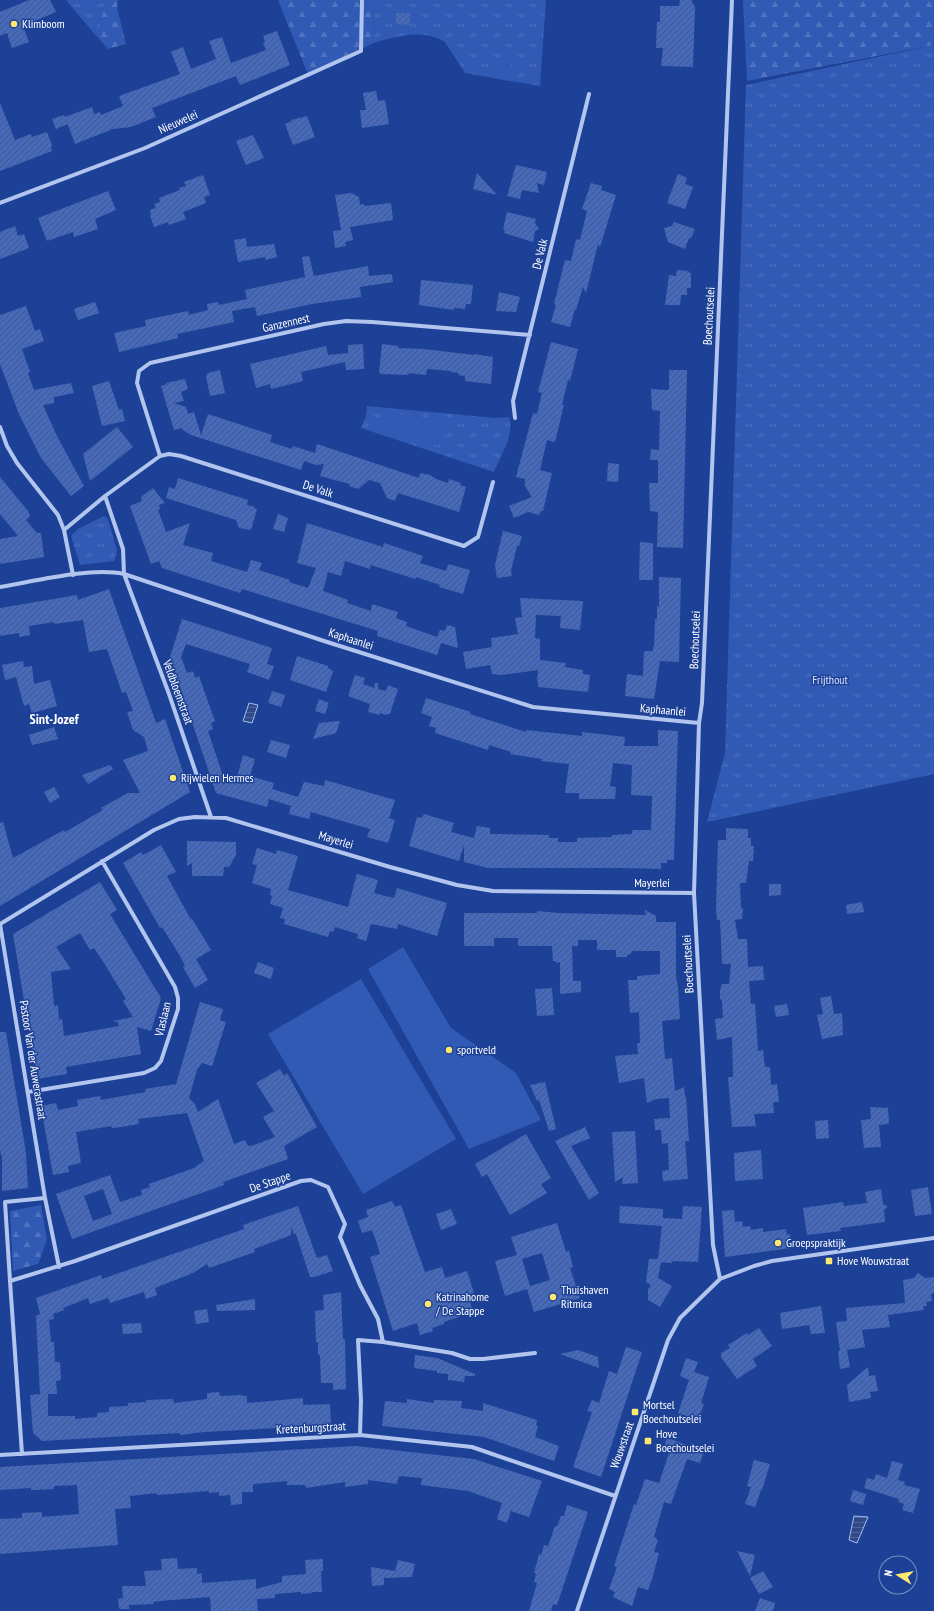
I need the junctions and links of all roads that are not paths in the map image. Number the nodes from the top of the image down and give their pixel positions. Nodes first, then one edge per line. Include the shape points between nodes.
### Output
1 (362, 0) edge
2 (732, 0) edge
3 (589, 94) dead end
4 (0, 203) edge
5 (530, 335) junction
6 (515, 418) dead end
7 (0, 427) edge
8 (160, 456) junction
9 (493, 482) dead end
10 (105, 496) junction
11 (64, 530) junction
12 (124, 574) junction
13 (72, 575) junction
14 (0, 586) edge
15 (699, 723) junction
16 (211, 817) junction
17 (102, 861) junction
18 (694, 893) junction
19 (0, 924) edge
20 (28, 1092) junction
21 (45, 1198) junction
22 (934, 1238) edge
23 (59, 1266) junction
24 (720, 1279) junction
25 (10, 1281) junction
26 (383, 1342) junction
27 (536, 1352) dead end
28 (360, 1435) junction
29 (22, 1454) junction
30 (0, 1455) edge
31 (615, 1496) junction
32 (577, 1611) edge

1 - 4 street, Nieuwelei via 361,51 145,148
2 - 15 street, Boechoutselei via 703,688
3 - 5 street, De Valk
5 - 6 street, De Valk via 512,401
5 - 8 street, Ganzennest via 346,321 150,364 139,371 137,384
7 - 11 street via 17,463 58,515
8 - 9 street, De Valk via 181,456 464,546 478,537
8 - 10 street
10 - 11 street
10 - 12 street via 123,549
11 - 13 street
12 - 13 street, Kaphaanlei via 110,572
12 - 15 street, Kaphaanlei via 533,707
12 - 16 street, Veldbloemstraat
13 - 14 street, Kaphaanlei
15 - 18 street, Boechoutselei
16 - 17 street, Mayerlei via 179,819 154,830
16 - 18 street, Mayerlei via 226,818 263,828 457,885 493,891
17 - 19 street, Mayerlei
17 - 20 street, Vlaslaan via 176,987 178,1009 164,1053 155,1068 144,1073
18 - 24 street, Boechoutselei via 713,1245
19 - 20 street, Pastoor Van der Auwerastraat
20 - 21 street, Pastoor Van der Auwerastraat
21 - 23 street, Pastoor Van der Auwerastraat
21 - 25 street via 5,1202
22 - 24 street via 772,1261
23 - 25 street
23 - 26 street, De Stappe via 311,1180 328,1187 345,1224 340,1237 360,1285 378,1319
24 - 31 street, Wouwstraat via 680,1318 668,1340
25 - 29 street
26 - 27 street via 483,1360
26 - 28 street via 358,1340
28 - 29 street, Kretenburgstraat
28 - 31 street, Kretenburgstraat via 472,1447
29 - 30 street, Kretenburgstraat
31 - 32 street, Wouwstraat

